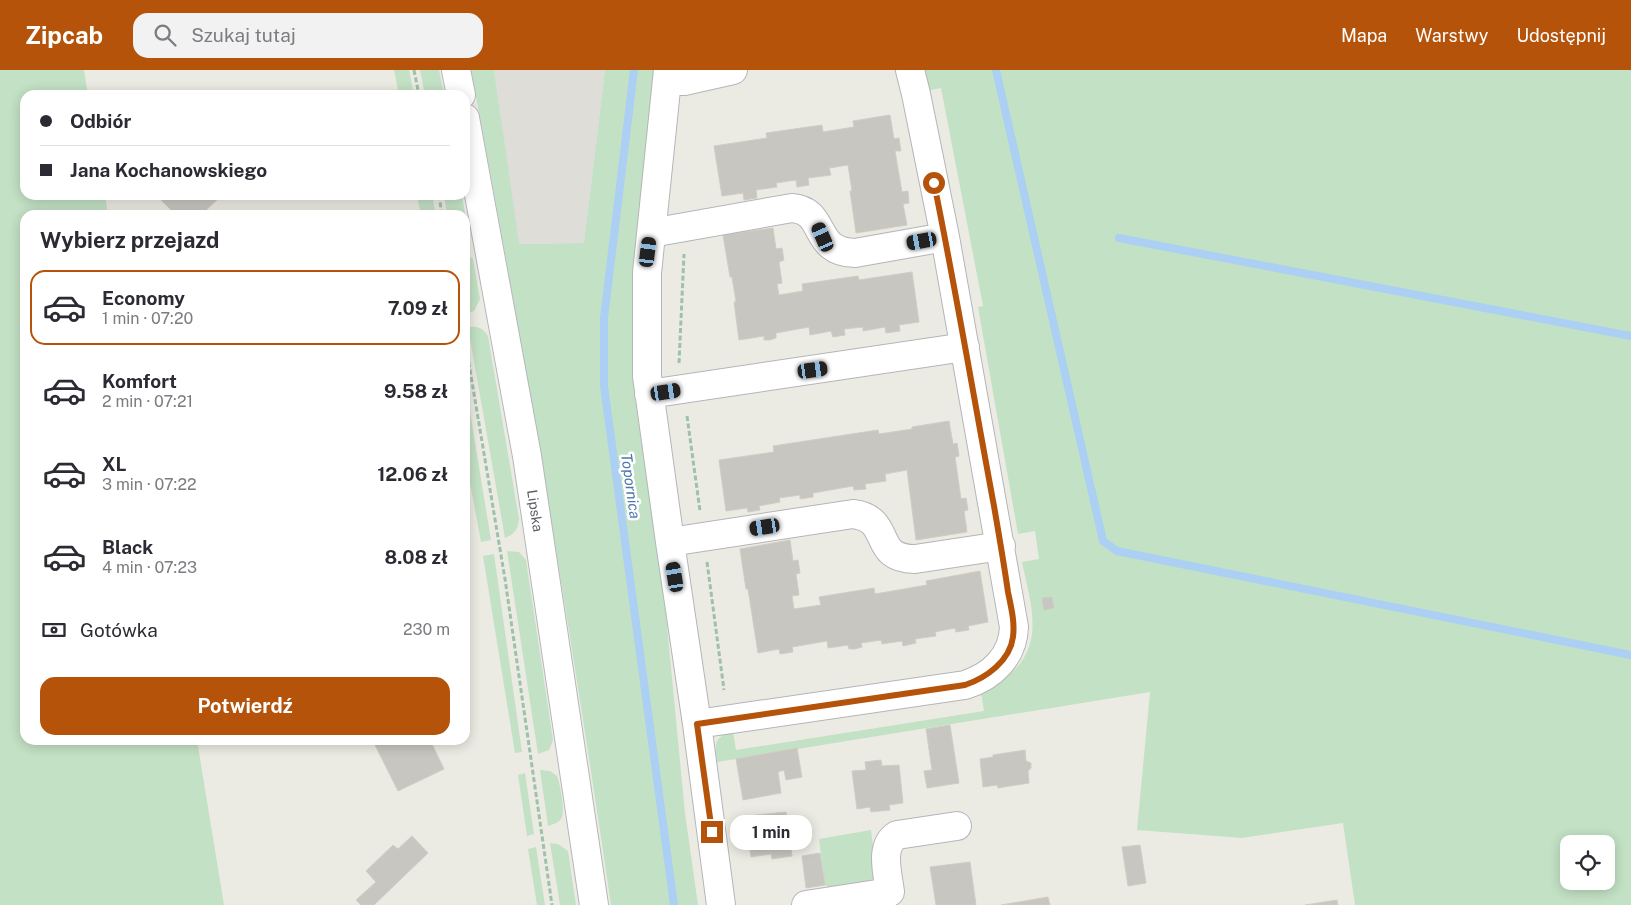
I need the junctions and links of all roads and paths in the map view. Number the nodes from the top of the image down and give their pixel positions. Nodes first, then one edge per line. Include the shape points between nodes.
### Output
1 (414, 70) edge
2 (456, 70) edge
3 (733, 70) edge
4 (910, 70) edge
5 (667, 75) edge
6 (418, 90) edge
7 (460, 90) edge
8 (470, 145) edge
9 (651, 233) junction
10 (945, 237) junction
11 (965, 347) junction
12 (470, 370) edge
13 (649, 394) junction
14 (670, 542) junction
15 (1000, 546) junction
16 (697, 724) junction
17 (957, 826) dead end
18 (891, 899) edge
19 (552, 905) edge
20 (594, 905) edge
21 (721, 905) edge
22 (806, 905) edge

1 - 6 path
2 - 7 street
3 - 5 street via 684,81
4 - 10 street
5 - 9 street
8 - 20 street, Lipska via 527,456
9 - 10 street via 792,208 812,216 827,243 847,252
9 - 13 street via 646,311
10 - 11 street
11 - 13 street
11 - 15 street
12 - 19 path via 505,579
13 - 14 street
14 - 15 street via 852,514 872,521 889,551 906,559
14 - 16 street
15 - 16 street via 1014,626 1013,638 1004,659 977,681
16 - 21 street
17 - 18 street via 893,838 886,849
18 - 22 street

